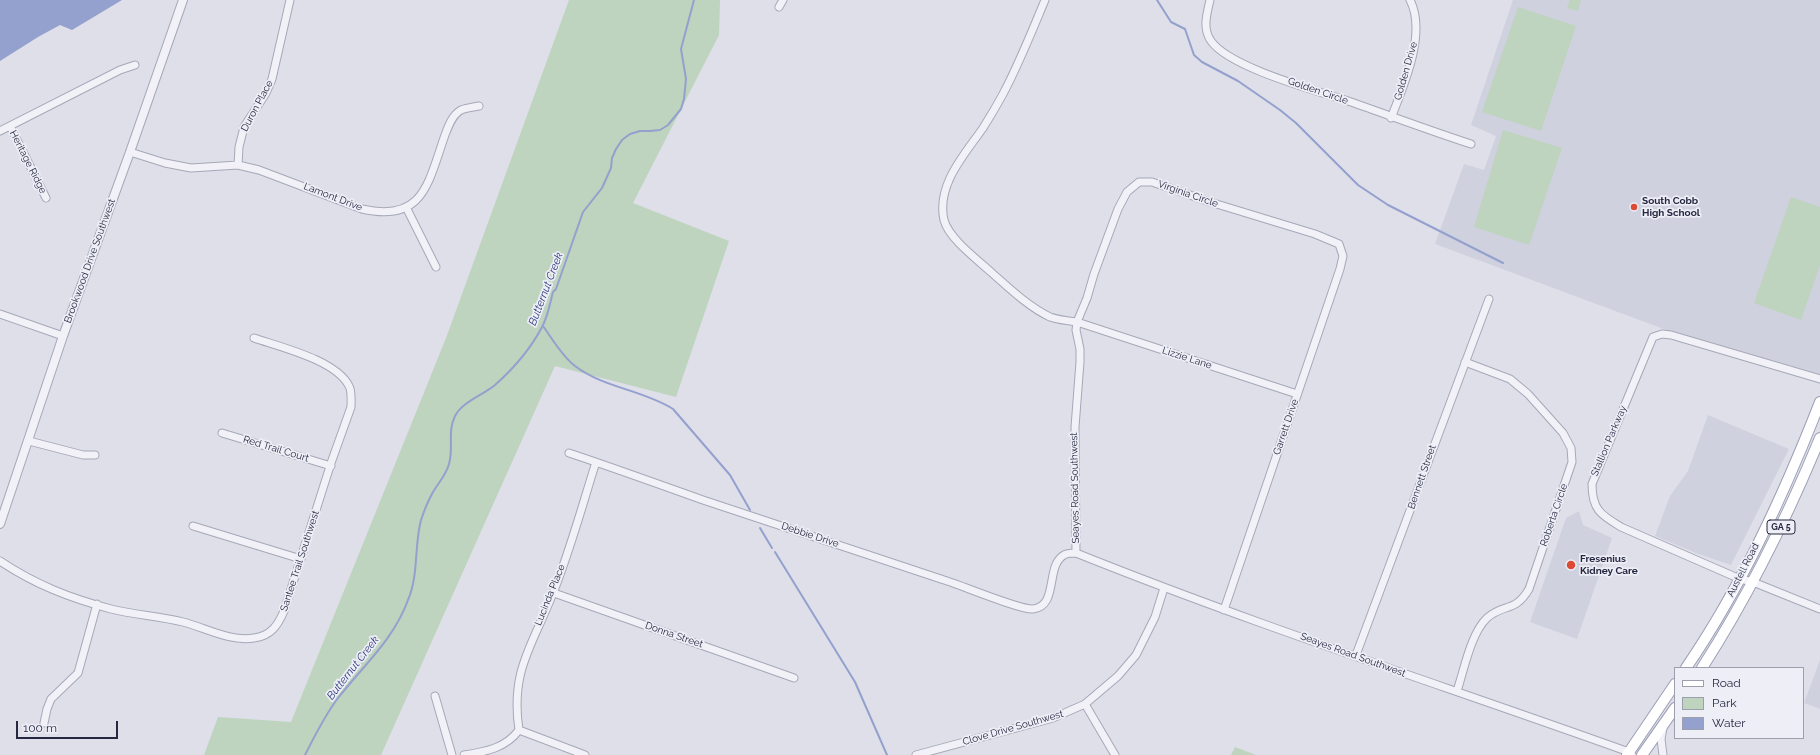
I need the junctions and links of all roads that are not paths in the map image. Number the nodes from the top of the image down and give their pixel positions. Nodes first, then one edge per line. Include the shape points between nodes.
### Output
1 (182, 0) edge
2 (290, 0) edge
3 (1045, 0) edge
4 (1210, 0) edge
5 (1410, 0) edge
6 (135, 65) dead end
7 (479, 106) dead end
8 (1391, 118) junction
9 (10, 126) junction
10 (0, 131) edge
11 (1471, 144) dead end
12 (130, 152) junction
13 (238, 165) junction
14 (46, 198) dead end
15 (407, 208) junction
16 (1338, 244) joint
17 (436, 267) dead end
18 (1489, 299) dead end
19 (0, 314) edge
20 (1077, 322) junction
21 (63, 336) junction
22 (254, 338) dead end
23 (1465, 362) junction
24 (1820, 379) edge
25 (1297, 394) junction
26 (1820, 402) edge
27 (222, 433) dead end
28 (1820, 438) edge
29 (29, 441) junction
30 (95, 454) dead end
31 (569, 454) dead end
32 (596, 462) junction
33 (331, 466) junction
34 (0, 524) edge
35 (193, 526) dead end
36 (1076, 553) junction
37 (301, 559) junction
38 (0, 561) edge
39 (1740, 579) junction
40 (1753, 582) junction
41 (1164, 588) junction
42 (554, 593) junction
43 (97, 604) junction
44 (1820, 609) edge
45 (1224, 610) junction
46 (1356, 655) junction
47 (1687, 667) edge
48 (1703, 667) edge
49 (794, 678) dead end
50 (1674, 686) edge
51 (1457, 691) junction
52 (435, 696) dead end
53 (1085, 704) junction
54 (1674, 709) edge
55 (44, 723) dead end
56 (1664, 723) junction
57 (519, 730) junction
58 (1630, 754) edge
59 (452, 755) edge
60 (464, 755) edge
61 (585, 755) edge
62 (916, 755) edge
63 (1116, 755) edge
64 (1642, 755) edge
65 (1663, 755) edge

1 - 12 street, Brookwood Drive Southwest
2 - 13 street, Duron Place via 272,79 244,127
3 - 20 street via 1003,93 953,172 944,192 943,211 944,221 958,242 1014,292 1050,316
4 - 8 street, Golden Circle via 1205,24 1206,33 1214,45 1226,54 1257,69
5 - 8 street, Golden Drive via 1416,15 1415,44
6 - 9 street via 120,70
7 - 15 street via 461,110 448,125 427,185
8 - 11 street, Golden Circle
9 - 10 street
9 - 14 street, Heritage Ridge
12 - 13 street, Lamont Drive via 191,168
12 - 21 street, Brookwood Drive Southwest
13 - 15 street, Lamont Drive via 259,170 362,209 384,213
15 - 17 street
16 - 20 street, Virginia Circle via 1315,234 1152,182 1139,182 1127,192 1118,209
16 - 25 street, Garrett Drive via 1343,256 1340,269
18 - 23 street, Bennett Street
19 - 21 street
20 - 25 street, Lizzie Lane
20 - 36 street, Seayes Road Southwest via 1080,362 1075,427
21 - 29 street, Brookwood Drive Southwest
22 - 33 street, Santee Trail Southwest via 328,367 339,373 350,386 351,407
23 - 46 street, Bennett Street
23 - 51 street, Roberta Circle via 1510,379 1528,394 1563,433 1571,448 1572,462 1529,589 1520,602 1491,615 1481,624
24 - 39 street, Stallion Parkway via 1671,335 1653,337 1592,484 1596,508 1604,517 1621,528
25 - 45 street, Garrett Drive
26 - 39 main road, Austell Road / GA 5 via 1778,501
27 - 33 street, Red Trail Court
28 - 40 main road, Austell Road / GA 5 via 1784,521
29 - 30 street via 83,455
29 - 34 street, Brookwood Drive Southwest
31 - 32 street, Debbie Drive
32 - 36 street, Debbie Drive via 1022,608 1040,607 1048,596 1059,560 1065,554
32 - 42 street, Lucinda Place
33 - 37 street, Santee Trail Southwest
35 - 37 street
36 - 41 street, Seayes Road Southwest
37 - 43 street, Santee Trail Southwest via 280,620 274,630 264,636 242,639 226,636 183,622
38 - 43 street, Santee Trail Southwest via 26,578 52,590
39 - 40 street, Stallion Parkway
39 - 47 main road, Austell Road / GA 5
40 - 44 street, Stallion Parkway
40 - 48 main road, Austell Road / GA 5
41 - 45 street, Seayes Road Southwest
41 - 53 street, Clove Drive Southwest via 1155,617 1136,655 1118,676
42 - 49 street, Donna Street
42 - 57 street, Lucinda Place via 522,665 517,692
43 - 55 street via 78,673 52,700
45 - 46 street, Seayes Road Southwest
46 - 51 street, Seayes Road Southwest
50 - 58 main road
51 - 58 street, Seayes Road Southwest
52 - 59 street
53 - 62 street, Clove Drive Southwest via 1053,718
53 - 63 street
54 - 56 main road
56 - 64 main road
56 - 65 street via 1661,739
57 - 60 street via 513,739 500,747
57 - 61 street

